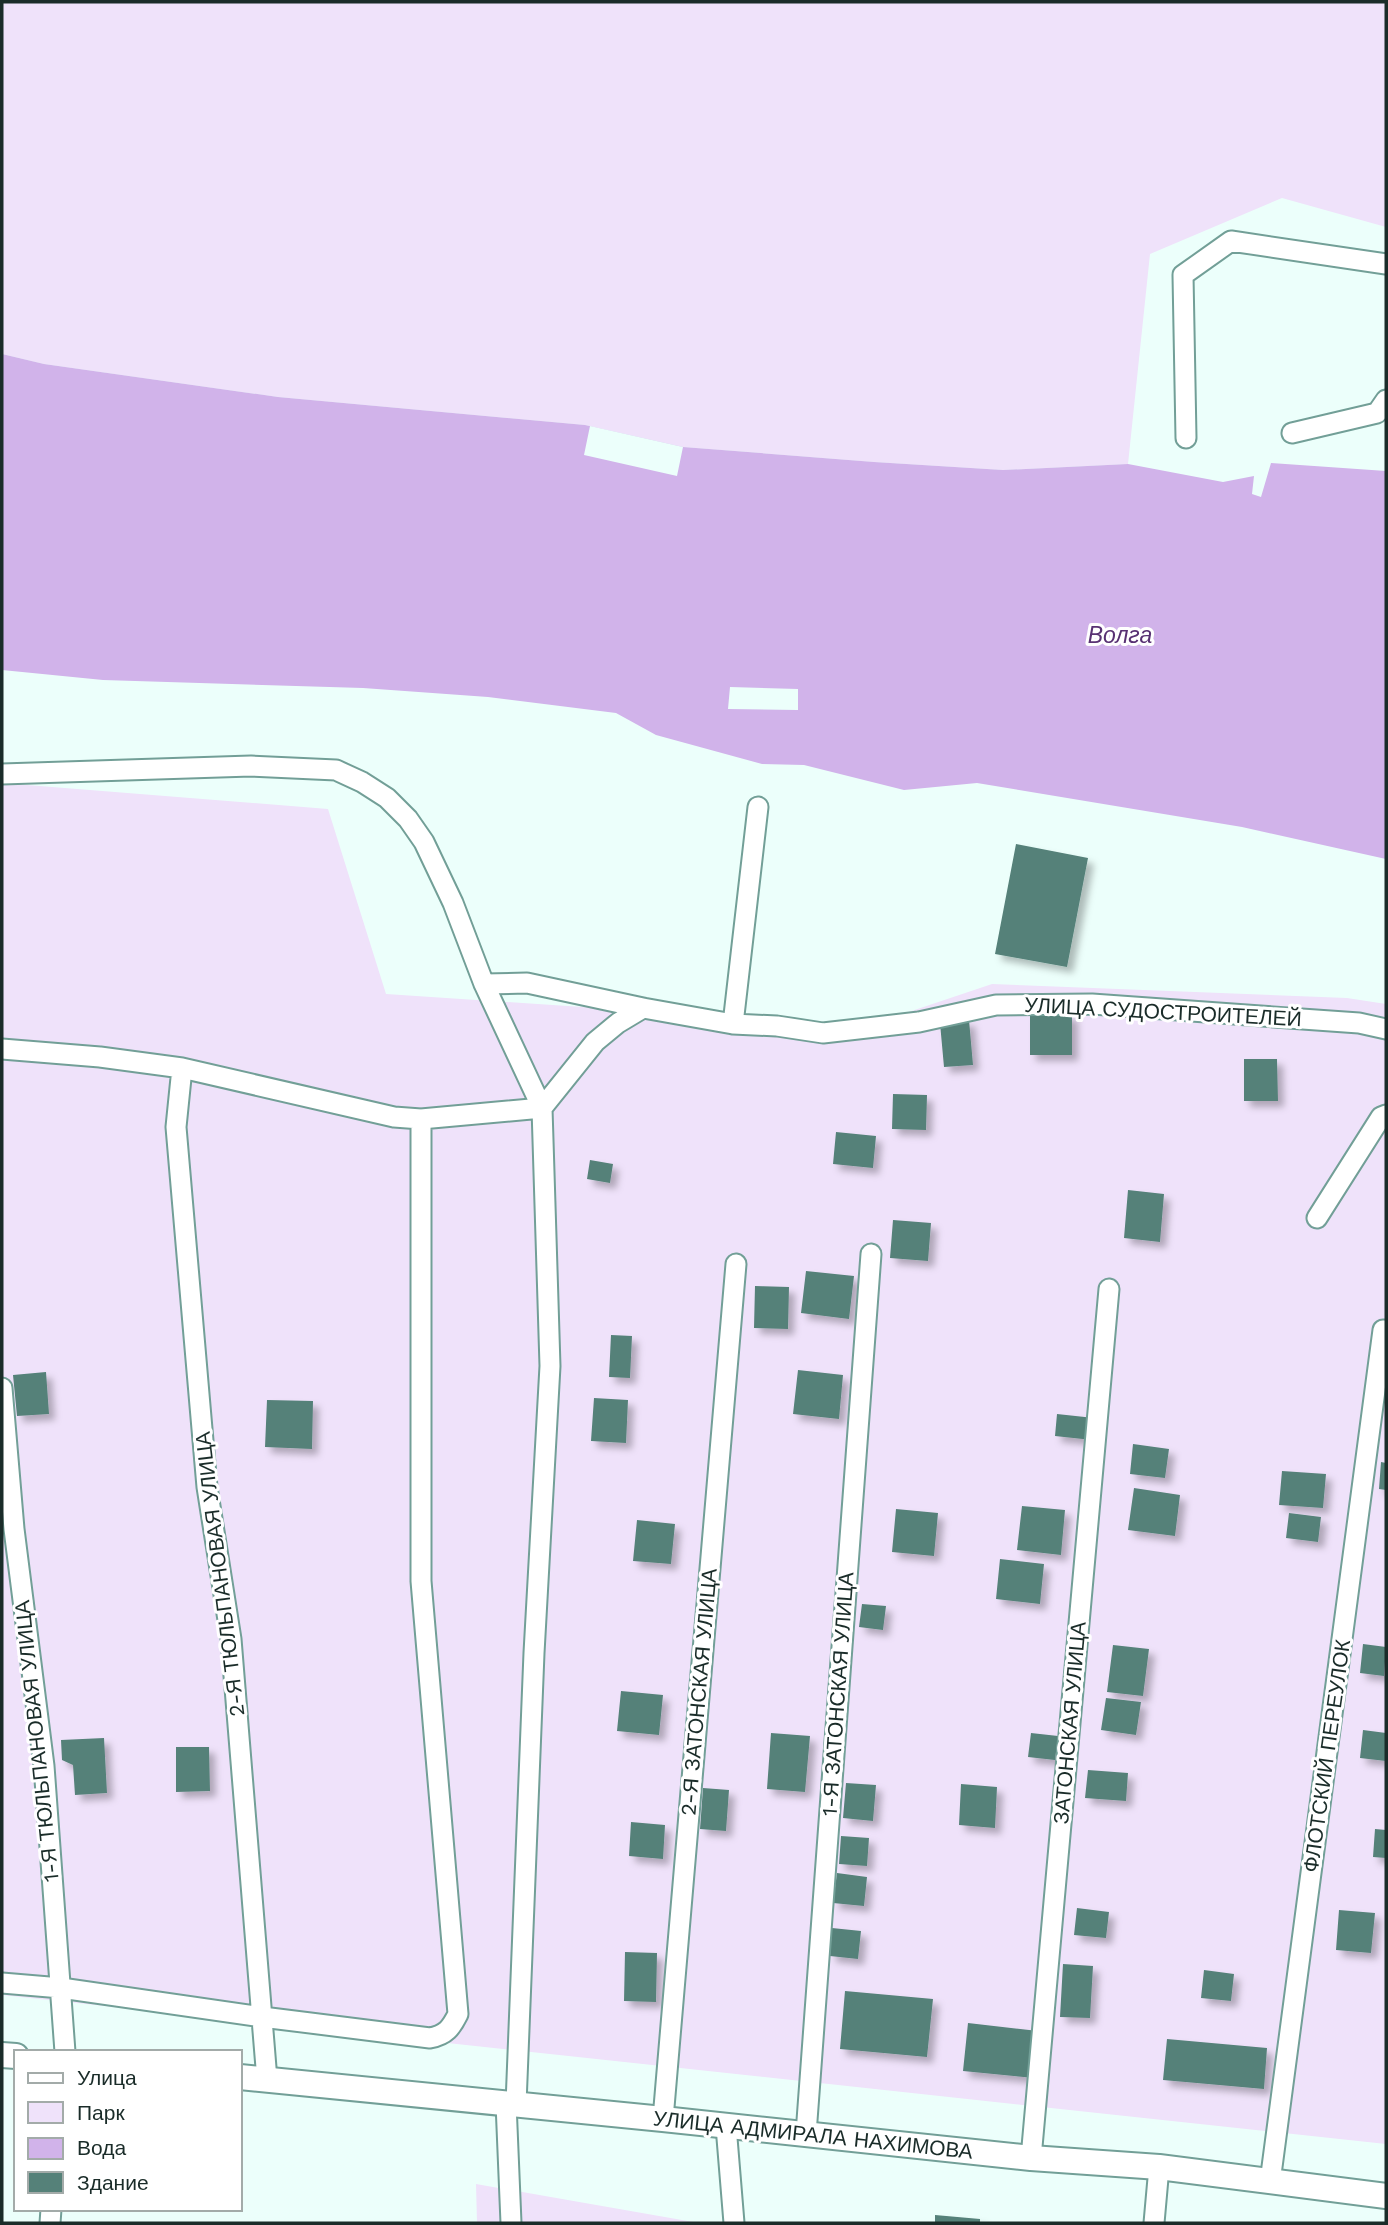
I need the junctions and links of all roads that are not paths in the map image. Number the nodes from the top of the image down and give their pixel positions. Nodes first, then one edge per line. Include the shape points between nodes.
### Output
1 (1386, 264) edge
2 (1386, 400) edge
3 (1292, 433) dead end
4 (1186, 438) dead end
5 (2, 774) edge
6 (758, 807) dead end
7 (484, 984) junction
8 (643, 1008) junction
9 (733, 1024) junction
10 (1386, 1029) edge
11 (2, 1049) edge
12 (182, 1068) junction
13 (542, 1108) junction
14 (1386, 1115) edge
15 (421, 1119) junction
16 (1317, 1218) dead end
17 (871, 1254) dead end
18 (736, 1265) dead end
19 (1108, 1289) dead end
20 (1383, 1330) dead end
21 (2, 1388) edge
22 (2, 1983) edge
23 (61, 1988) junction
24 (262, 2017) junction
25 (65, 2050) edge
26 (242, 2077) edge
27 (267, 2080) junction
28 (511, 2104) junction
29 (663, 2119) junction
30 (726, 2126) junction
31 (806, 2134) junction
32 (1031, 2158) junction
33 (1158, 2167) junction
34 (1270, 2182) junction
35 (1386, 2196) edge
36 (511, 2223) edge
37 (734, 2223) edge
38 (1154, 2223) edge

1 - 4 street via 1231,242 1183,275
2 - 3 street via 1377,413
5 - 7 street via 251,766 336,770 387,798 424,842
6 - 9 street
7 - 8 street, УЛИЦА СУДОСТРОИТЕЛЕЙ via 527,983
7 - 13 street
8 - 9 street, УЛИЦА СУДОСТРОИТЕЛЕЙ
8 - 13 street via 595,1042
9 - 10 street, УЛИЦА СУДОСТРОИТЕЛЕЙ via 823,1033 919,1022 996,1005 1092,1004 1359,1023
11 - 12 street
12 - 15 street
12 - 24 street, 2-Я ТЮЛЬПАНОВАЯ УЛИЦА via 176,1126 207,1487 231,1639
13 - 15 street
13 - 28 street via 550,1366
14 - 16 street
15 - 24 street via 421,1581 458,2014 451,2028 430,2038
17 - 31 street, 1-Я ЗАТОНСКАЯ УЛИЦА
18 - 29 street, 2-Я ЗАТОНСКАЯ УЛИЦА
19 - 32 street, ЗАТОНСКАЯ УЛИЦА
20 - 34 street, ФЛОТСКИЙ ПЕРЕУЛОК
21 - 23 street, 1-Я ТЮЛЬПАНОВАЯ УЛИЦА via 14,1529 44,1766
22 - 23 street
23 - 24 street
23 - 25 street, 1-Я ТЮЛЬПАНОВАЯ УЛИЦА
24 - 27 street, 2-Я ТЮЛЬПАНОВАЯ УЛИЦА
26 - 27 main road, УЛИЦА АДМИРАЛА НАХИМОВА
27 - 28 main road, УЛИЦА АДМИРАЛА НАХИМОВА
28 - 29 main road, УЛИЦА АДМИРАЛА НАХИМОВА
28 - 36 street
29 - 30 main road, УЛИЦА АДМИРАЛА НАХИМОВА
30 - 31 main road, УЛИЦА АДМИРАЛА НАХИМОВА
30 - 37 street
31 - 32 main road, УЛИЦА АДМИРАЛА НАХИМОВА
32 - 33 main road, УЛИЦА АДМИРАЛА НАХИМОВА
33 - 34 main road, УЛИЦА АДМИРАЛА НАХИМОВА
33 - 38 street
34 - 35 main road, УЛИЦА АДМИРАЛА НАХИМОВА

